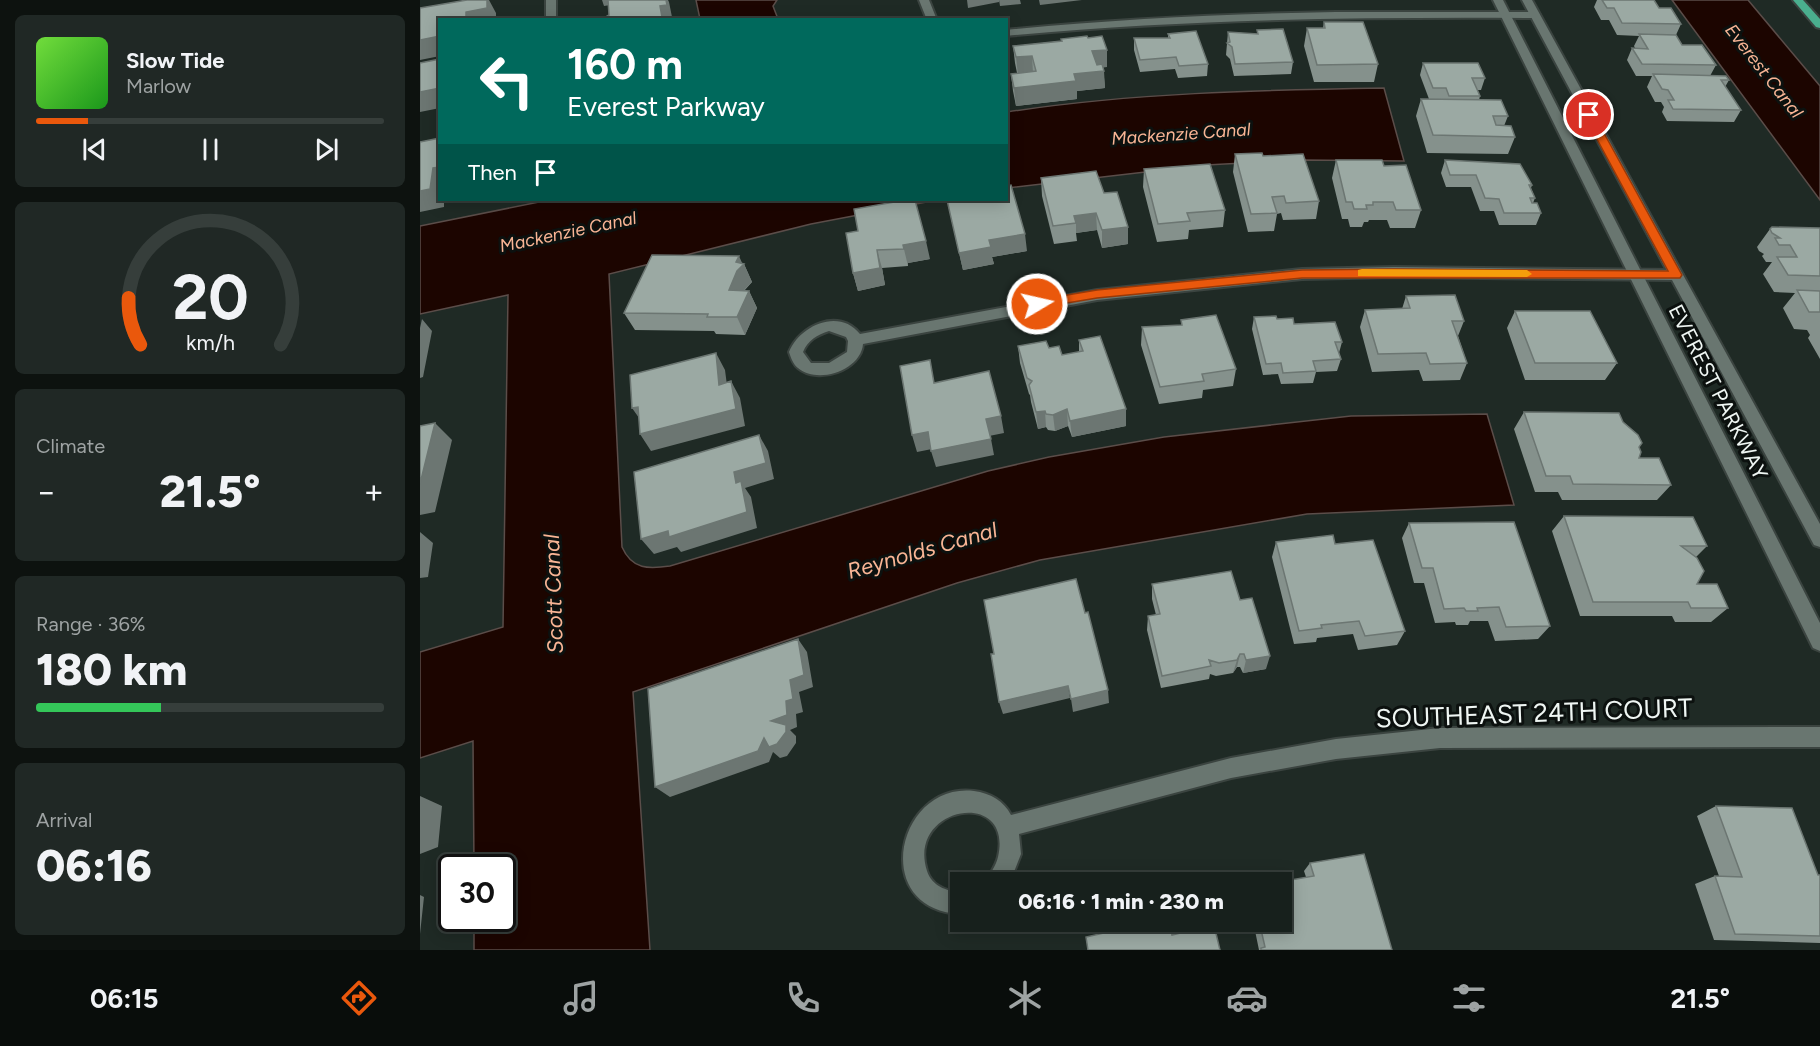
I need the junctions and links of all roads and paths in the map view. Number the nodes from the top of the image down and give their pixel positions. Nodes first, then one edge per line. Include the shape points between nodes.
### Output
1 (551, 0) edge
2 (924, 0) edge
3 (1498, 0) edge
4 (1527, 0) edge
5 (1798, 0) edge
6 (1505, 15) junction
7 (1535, 15) junction
8 (551, 18) edge
9 (931, 18) edge
10 (1820, 25) edge
11 (1008, 33) edge
12 (1636, 274) junction
13 (1676, 275) junction
14 (856, 340) dead end
15 (1820, 540) edge
16 (1820, 642) edge
17 (1820, 737) edge
18 (1007, 827) junction
19 (1005, 872) edge
20 (950, 903) edge

1 - 8 street
2 - 9 street
3 - 6 street, EVEREST PARKWAY
4 - 7 street, EVEREST PARKWAY
5 - 10 highway
6 - 7 street
6 - 11 street via 1215,16
6 - 12 street, EVEREST PARKWAY
7 - 13 street, EVEREST PARKWAY
12 - 13 street
12 - 14 street via 1302,274 1097,294
12 - 16 street, EVEREST PARKWAY
13 - 15 street, EVEREST PARKWAY
17 - 18 street, SOUTHEAST 24TH COURT via 1440,738 1336,749 1231,768
18 - 19 street via 1011,842
18 - 20 street via 999,813 986,803 970,799 939,808 925,821 916,837 915,872 922,887

